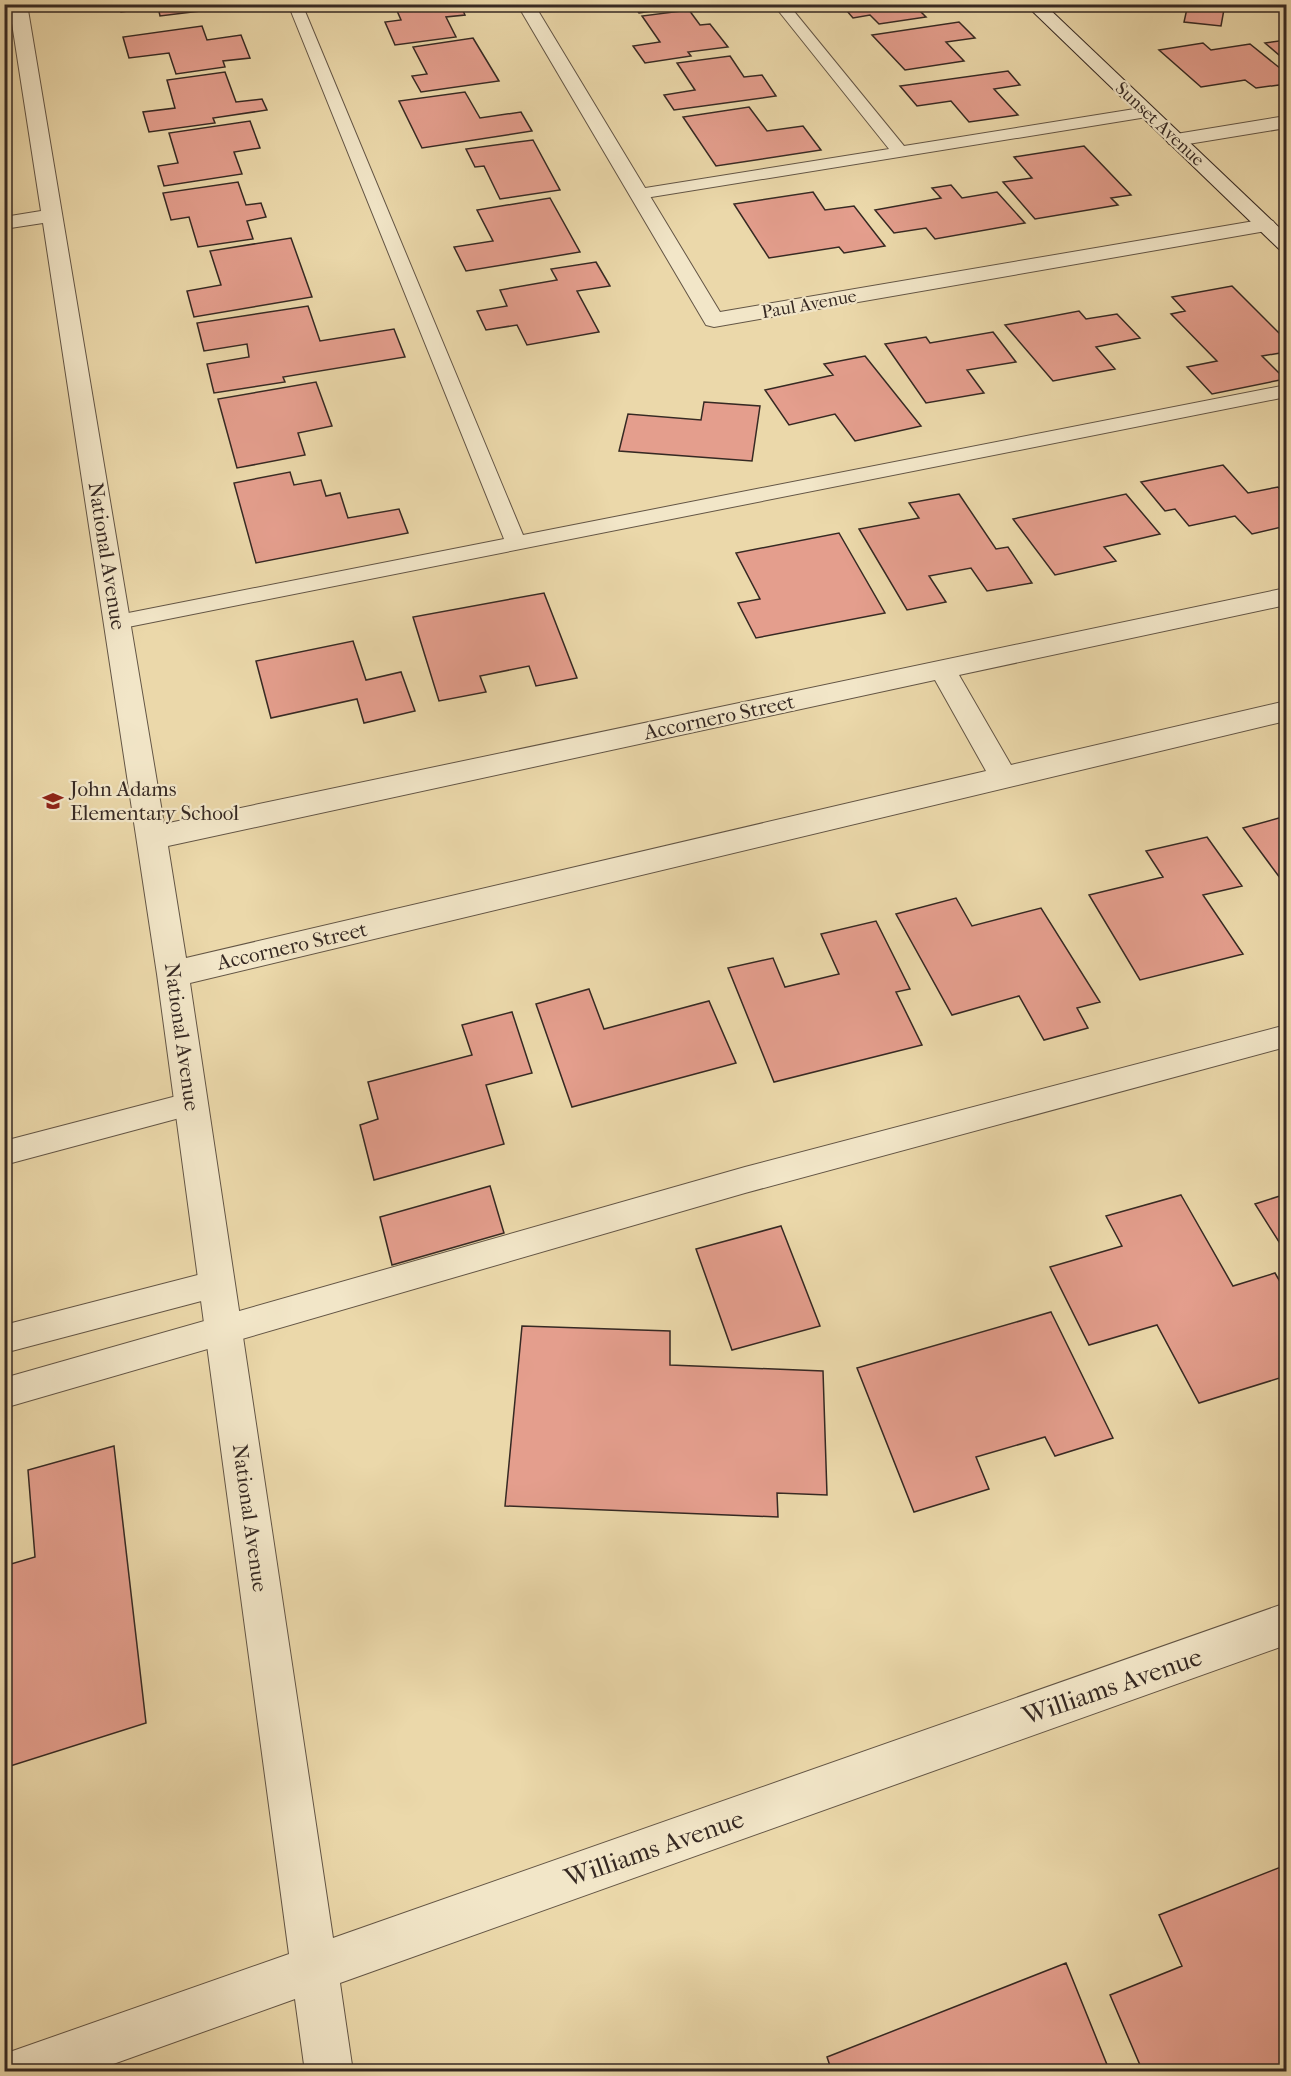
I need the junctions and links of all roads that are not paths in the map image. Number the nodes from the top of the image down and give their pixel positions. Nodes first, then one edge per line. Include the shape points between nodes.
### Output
1 (18, 4) edge
2 (295, 4) edge
3 (525, 4) edge
4 (780, 4) edge
5 (1033, 4) edge
6 (1147, 112) junction
7 (1287, 122) edge
8 (1176, 140) junction
9 (900, 152) junction
10 (639, 194) junction
11 (52, 216) junction
12 (4, 223) edge
13 (1266, 225) junction
14 (1287, 245) edge
15 (1287, 391) edge
16 (516, 543) junction
17 (1287, 596) edge
18 (118, 622) junction
19 (942, 669) junction
20 (1287, 711) edge
21 (1004, 778) junction
22 (152, 838) junction
23 (173, 974) junction
24 (1287, 1036) edge
25 (192, 1104) junction
26 (4, 1153) edge
27 (217, 1284) junction
28 (224, 1331) junction
29 (4, 1339) edge
30 (4, 1393) edge
31 (1287, 1624) edge
32 (313, 1968) junction
33 (21, 2072) edge
34 (328, 2072) edge

1 - 11 street, National Avenue
2 - 16 lane
3 - 10 street, Paul Avenue
4 - 9 lane
5 - 6 street, Sunset Avenue
6 - 8 street, Sunset Avenue
6 - 9 lane
7 - 8 street
8 - 13 street, Sunset Avenue
9 - 10 lane
10 - 13 street, Paul Avenue via 714,320
11 - 12 street
11 - 18 street, National Avenue
13 - 14 street, Sunset Avenue
15 - 16 lane
16 - 18 lane
17 - 19 street, Accornero Street
18 - 22 street, National Avenue
19 - 21 street
19 - 22 street, Accornero Street
20 - 21 street, Accornero Street
21 - 23 street, Accornero Street
22 - 23 street, National Avenue
23 - 25 street, National Avenue
24 - 28 lane via 745,1180
25 - 26 lane
25 - 27 street, National Avenue
27 - 28 street, National Avenue
27 - 29 lane
28 - 30 lane
28 - 32 street, National Avenue
31 - 32 street, Williams Avenue
32 - 33 street, Williams Avenue
32 - 34 street, National Avenue

